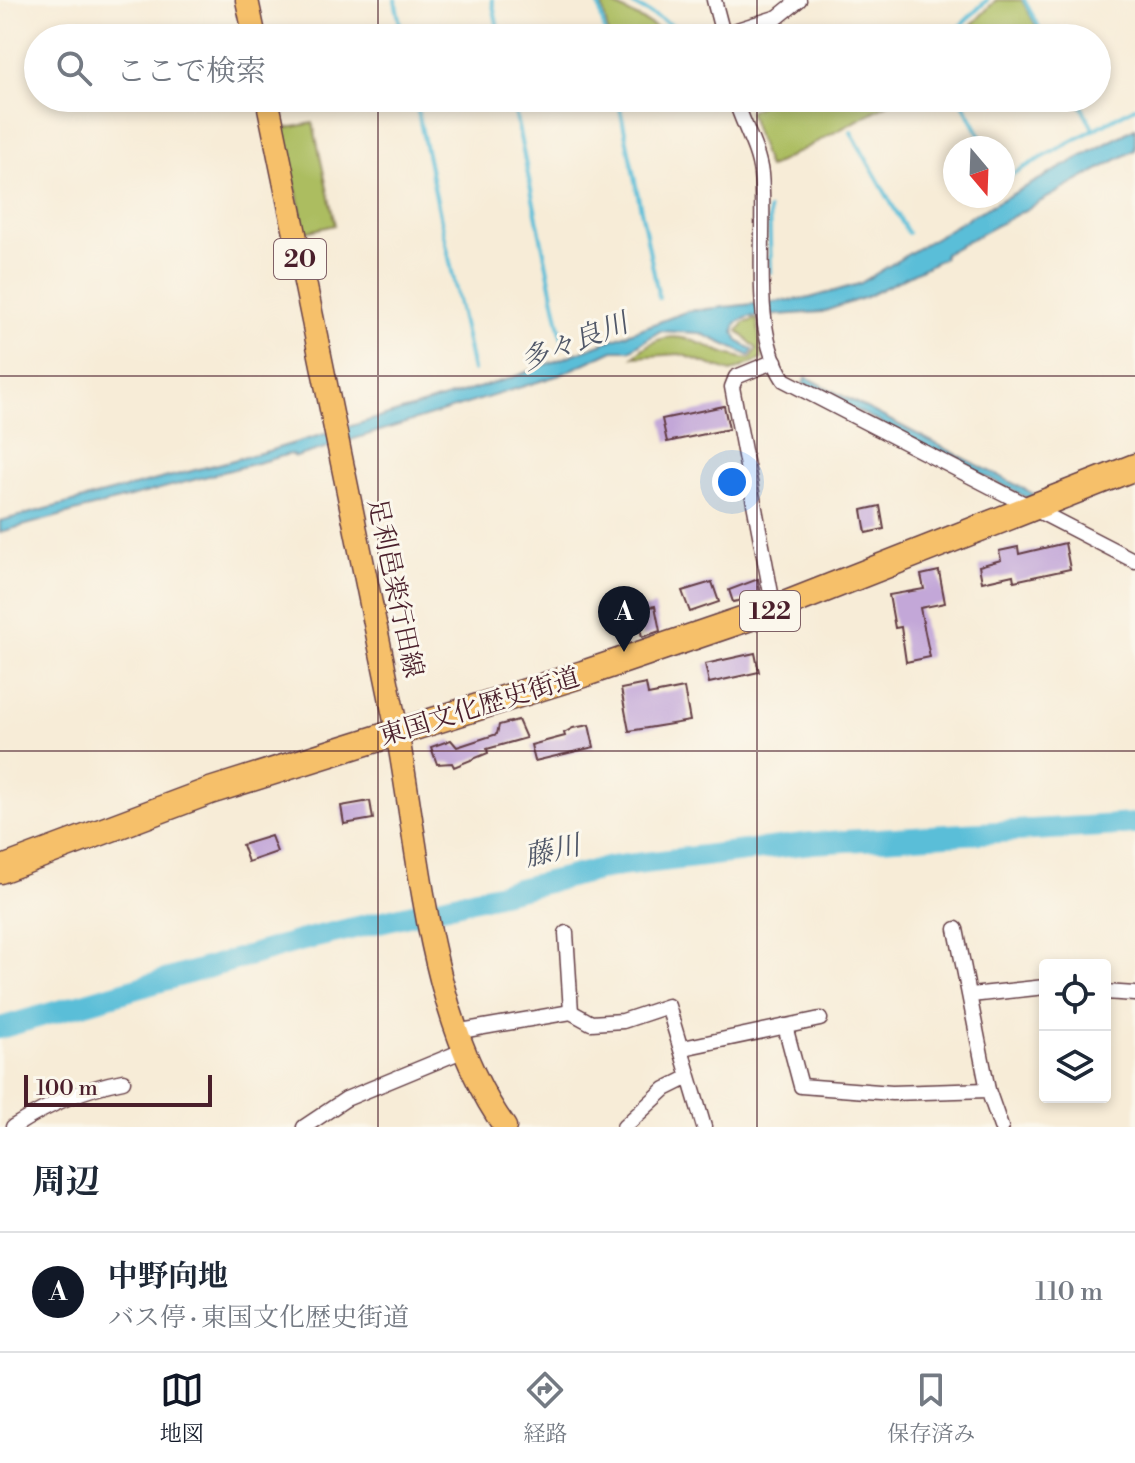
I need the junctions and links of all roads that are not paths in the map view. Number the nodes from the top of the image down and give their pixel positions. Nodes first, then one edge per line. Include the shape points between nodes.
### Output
1 (247, 0) edge
2 (714, 0) edge
3 (799, 0) edge
4 (252, 24) edge
5 (721, 24) edge
6 (758, 24) edge
7 (270, 112) edge
8 (740, 112) edge
9 (775, 361) junction
10 (1135, 467) edge
11 (1030, 510) junction
12 (1135, 561) edge
13 (774, 609) junction
14 (397, 731) junction
15 (0, 870) edge
16 (956, 929) dead end
17 (566, 933) dead end
18 (1039, 988) edge
19 (1111, 992) edge
20 (1135, 994) edge
21 (971, 995) junction
22 (571, 1012) junction
23 (820, 1019) dead end
24 (785, 1026) junction
25 (459, 1042) junction
26 (683, 1048) junction
27 (687, 1078) junction
28 (123, 1081) dead end
29 (988, 1090) junction
30 (13, 1127) edge
31 (304, 1127) edge
32 (505, 1127) edge
33 (624, 1127) edge
34 (704, 1127) edge
35 (1001, 1127) edge

1 - 4 main road
2 - 5 street
3 - 6 street via 778,17
7 - 14 main road, 足利邑楽行田線 / 20
8 - 9 street via 761,174 766,328
9 - 11 street via 784,380 797,389
9 - 13 street via 736,377 732,387
10 - 11 highway, 東国文化歴史街道 / 122
11 - 12 street
11 - 13 highway, 東国文化歴史街道 / 122
13 - 14 highway, 東国文化歴史街道 / 122
14 - 15 highway, 東国文化歴史街道 / 122 via 210,791
14 - 25 main road, 足利邑楽行田線 / 20 via 433,936
16 - 21 street
17 - 22 street
18 - 21 street
19 - 20 street
21 - 29 street
22 - 25 street
22 - 26 street via 591,1023 623,1021 668,1006
23 - 24 street
24 - 26 street
24 - 29 street via 801,1086 892,1093
25 - 31 street via 346,1099
25 - 32 main road, 足利邑楽行田線 / 20 via 483,1095
26 - 27 street
27 - 33 street via 665,1089
27 - 34 street
28 - 30 street via 101,1085
29 - 35 street

